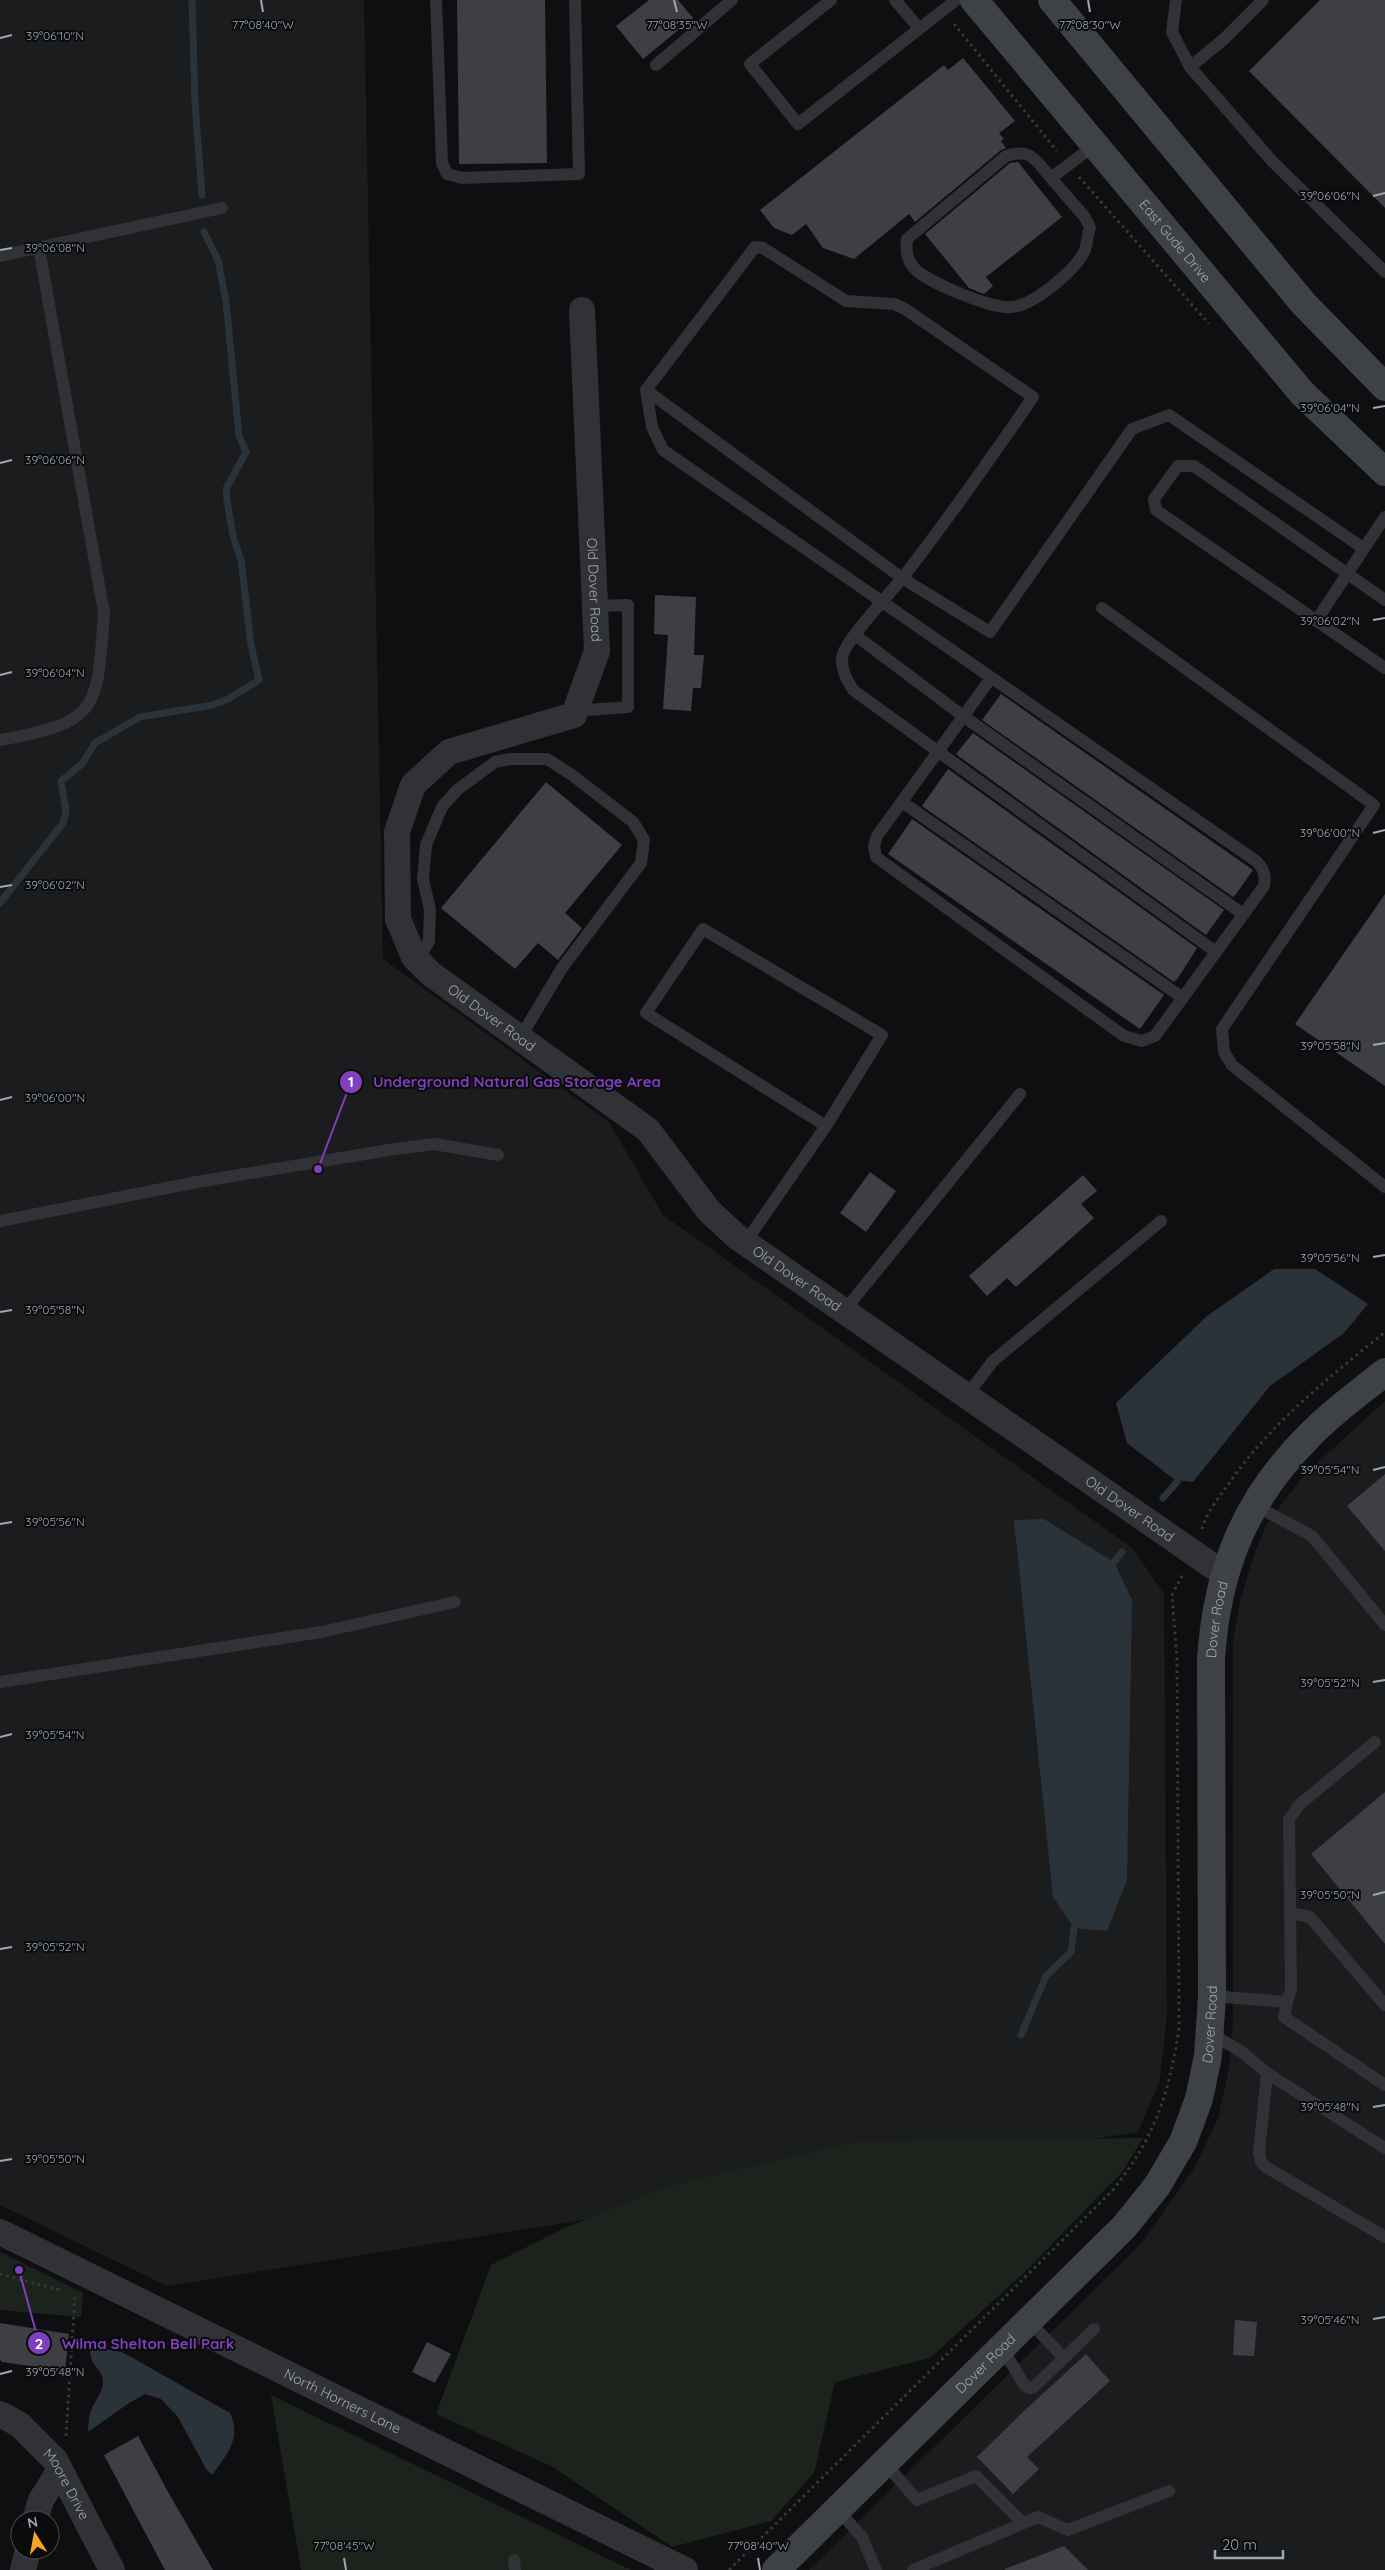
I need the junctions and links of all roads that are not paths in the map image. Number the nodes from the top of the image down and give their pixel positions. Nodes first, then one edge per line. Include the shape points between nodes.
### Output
1 (436, 0) edge
2 (575, 0) edge
3 (732, 0) edge
4 (831, 0) edge
5 (895, 0) edge
6 (956, 0) edge
7 (974, 0) edge
8 (1052, 0) edge
9 (1176, 0) edge
10 (1263, 0) edge
11 (918, 28) junction
12 (656, 65) dead end
13 (1190, 67) junction
14 (1096, 144) junction
15 (1051, 178) junction
16 (222, 208) dead end
17 (39, 248) junction
18 (0, 256) edge
19 (1385, 272) edge
20 (582, 310) dead end
21 (1385, 387) edge
22 (646, 390) junction
23 (1385, 472) edge
24 (1385, 517) edge
25 (1363, 548) junction
26 (1347, 573) junction
27 (902, 578) junction
28 (1385, 600) edge
29 (883, 602) junction
30 (595, 606) junction
31 (1102, 608) dead end
32 (1316, 621) junction
33 (855, 635) junction
34 (1385, 668) edge
35 (991, 678) junction
36 (575, 711) junction
37 (964, 716) junction
38 (0, 740) edge
39 (938, 752) junction
40 (902, 802) junction
41 (1243, 914) junction
42 (1216, 952) junction
43 (418, 961) junction
44 (1183, 998) junction
45 (520, 1038) junction
46 (1020, 1094) dead end
47 (826, 1126) junction
48 (498, 1155) dead end
49 (1385, 1187) edge
50 (0, 1221) edge
51 (1160, 1221) dead end
52 (745, 1243) junction
53 (844, 1311) junction
54 (1385, 1372) edge
55 (967, 1395) junction
56 (1254, 1505) junction
57 (1224, 1574) junction
58 (455, 1602) dead end
59 (1385, 1625) edge
60 (0, 1682) edge
61 (1375, 1742) dead end
62 (1290, 1913) junction
63 (1212, 1996) junction
64 (1287, 2002) junction
65 (1385, 2005) edge
66 (1210, 2033) junction
67 (1267, 2073) junction
68 (1385, 2085) edge
69 (1385, 2148) edge
70 (0, 2232) edge
71 (1385, 2237) edge
72 (1029, 2321) junction
73 (1094, 2329) dead end
74 (1002, 2348) junction
75 (1063, 2357) junction
76 (0, 2414) edge
77 (884, 2462) junction
78 (60, 2470) junction
79 (1169, 2491) dead end
80 (837, 2509) junction
81 (38, 2510) edge
82 (1023, 2523) junction
83 (112, 2570) edge
84 (685, 2570) edge
85 (776, 2570) edge
86 (876, 2570) edge
87 (914, 2570) edge

1 - 2 lane via 442,163 447,174 462,178 579,174
3 - 12 lane
4 - 11 lane via 750,64 798,124
5 - 11 lane
6 - 11 lane
7 - 14 street, East Gude Drive
8 - 21 street via 1303,303
9 - 13 lane via 1172,32
10 - 13 lane
13 - 19 lane via 1272,160
14 - 15 lane
14 - 23 street, East Gude Drive via 1302,393
15 - 15 lane via 1029,153 1006,156 907,239 905,252 914,268 965,296 992,306 1011,308 1029,303 1055,284 1084,251 1090,227
16 - 17 lane
17 - 18 lane
17 - 38 lane via 104,613 100,666 94,696 81,715 65,725 41,733
20 - 30 street, Old Dover Road
22 - 27 lane
22 - 27 lane via 754,246 763,248 846,302 894,304 905,309 1033,397 957,507
22 - 29 lane via 652,428 663,450
24 - 25 lane
25 - 26 lane
25 - 27 lane via 1169,415 1132,429 990,632
26 - 28 lane
26 - 32 lane
26 - 32 lane via 1194,466 1178,466 1154,499 1156,510
27 - 29 lane
29 - 33 lane
29 - 35 lane
30 - 36 street, Old Dover Road via 597,651
30 - 36 lane via 628,604 628,707
31 - 49 lane via 1374,805 1222,1029 1224,1052 1232,1065
32 - 34 lane
33 - 37 lane
33 - 39 lane via 842,655 845,676 853,690
35 - 37 lane
35 - 41 lane via 1256,861 1266,875 1264,886
36 - 43 street, Old Dover Road via 574,715 449,752 412,786 397,832 398,920
37 - 39 lane
37 - 41 lane
39 - 40 lane
39 - 42 lane
40 - 44 lane
40 - 44 lane via 877,836 874,846 876,857 1124,1036 1142,1041 1155,1036
41 - 42 lane
42 - 44 lane
43 - 45 street, Old Dover Road via 431,974
43 - 45 lane via 429,940 430,910 423,879 426,845 442,806 457,790 495,762 547,759 572,775 633,822 644,840 641,864 562,968
45 - 52 street, Old Dover Road via 648,1130 709,1211
46 - 53 lane
47 - 47 lane via 882,1034 703,929 646,1014
47 - 52 lane
48 - 50 lane via 434,1144 395,1149 197,1182
51 - 55 lane via 993,1361
52 - 53 street, Old Dover Road
53 - 55 street, Old Dover Road
54 - 56 street, Dover Road via 1310,1435 1277,1472
55 - 57 street, Old Dover Road
56 - 57 street, Dover Road
56 - 59 lane via 1312,1536
57 - 63 street, Dover Road via 1211,1659
58 - 60 lane via 321,1632
61 - 62 lane via 1299,1805 1289,1820
62 - 64 lane via 1291,1988
62 - 65 lane via 1310,1917
63 - 64 lane
63 - 66 street, Dover Road
64 - 68 lane via 1284,2017
66 - 67 lane via 1242,2052
66 - 72 street, Dover Road via 1199,2099 1189,2128 1170,2165 1124,2227
67 - 69 lane
67 - 71 lane via 1259,2153 1261,2162
70 - 84 street, North Horners Lane
72 - 74 street, Dover Road
72 - 75 lane
73 - 75 lane
74 - 75 lane via 1029,2388 1034,2387
74 - 77 street, Dover Road
76 - 78 street, Moore Drive via 20,2425 55,2460
77 - 80 street, Dover Road
77 - 82 lane via 917,2500 976,2476
78 - 81 street via 41,2500
78 - 83 street, Moore Drive
79 - 82 lane via 1068,2530 1038,2517
80 - 85 street, Dover Road
80 - 86 lane via 862,2537
82 - 87 lane

